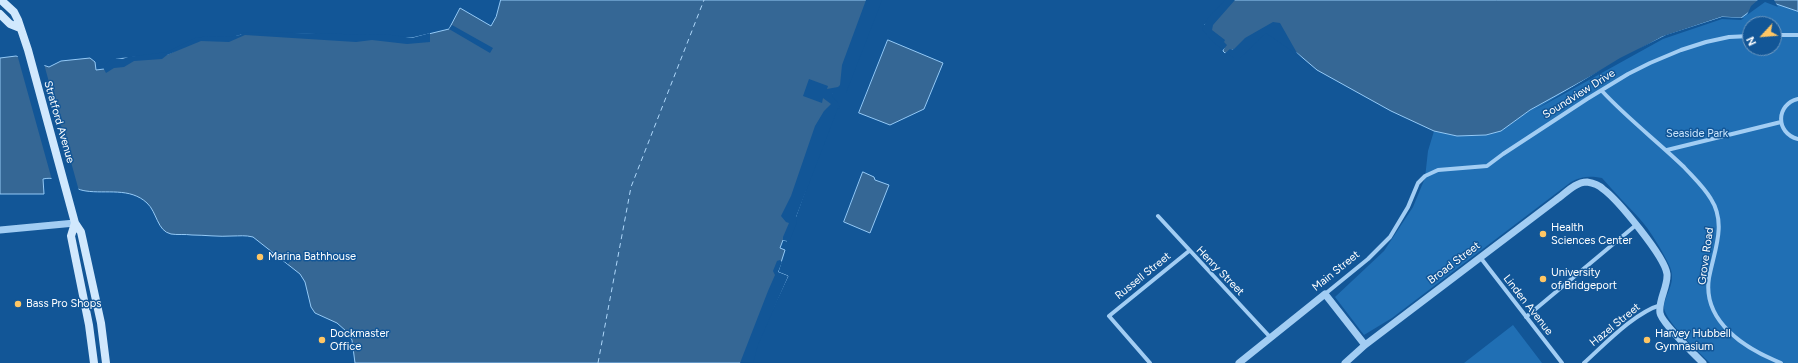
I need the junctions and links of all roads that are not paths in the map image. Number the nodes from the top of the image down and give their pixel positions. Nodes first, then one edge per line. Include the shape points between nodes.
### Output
1 (1, 0) edge
2 (0, 14) edge
3 (20, 28) junction
4 (1782, 35) edge
5 (1798, 35) edge
6 (1742, 37) edge
7 (1602, 91) junction
8 (1798, 99) edge
9 (1781, 122) junction
10 (1798, 139) edge
11 (1667, 150) junction
12 (1425, 176) joint
13 (1158, 216) dead end
14 (76, 223) junction
15 (1636, 225) junction
16 (0, 230) edge
17 (1188, 251) junction
18 (1480, 258) junction
19 (1325, 294) junction
20 (1661, 305) junction
21 (1526, 317) junction
22 (1270, 338) junction
23 (1365, 345) junction
24 (94, 363) edge
25 (106, 363) edge
26 (1150, 363) edge
27 (1240, 363) edge
28 (1345, 363) edge
29 (1562, 363) edge
30 (1584, 363) edge
31 (1703, 363) edge
32 (1781, 363) edge

1 - 3 main road, Stratford Avenue via 14,12
2 - 3 main road via 10,24
3 - 14 main road, Stratford Avenue
4 - 5 street
6 - 7 street, Soundview Drive via 1721,39 1681,50 1628,74
7 - 11 street, Grove Road
7 - 12 street, Soundview Drive via 1487,166 1438,170
8 - 9 street via 1788,103 1784,108
9 - 10 street via 1785,131
9 - 11 street
11 - 32 street, Grove Road via 1712,199 1718,212 1718,240 1709,280 1710,302 1715,315 1725,329 1741,342 1763,356
12 - 19 street, Main Street via 1418,183 1408,207 1384,244
13 - 17 street, Henry Street
14 - 16 street
14 - 24 main road, Stratford Avenue via 71,236
14 - 25 main road, Stratford Avenue via 88,256
15 - 18 street, Broad Street via 1603,188 1594,183 1579,184
15 - 20 street via 1667,273
15 - 21 street
17 - 22 street, Henry Street
17 - 26 street, Russell Street via 1109,316
18 - 21 street, Linden Avenue
18 - 23 street, Broad Street
19 - 22 street, Main Street
19 - 23 street
20 - 30 street, Hazel Street via 1639,314
20 - 31 street via 1660,313 1663,320
21 - 29 street, Linden Avenue
22 - 27 street, Main Street
23 - 28 street, Broad Street

